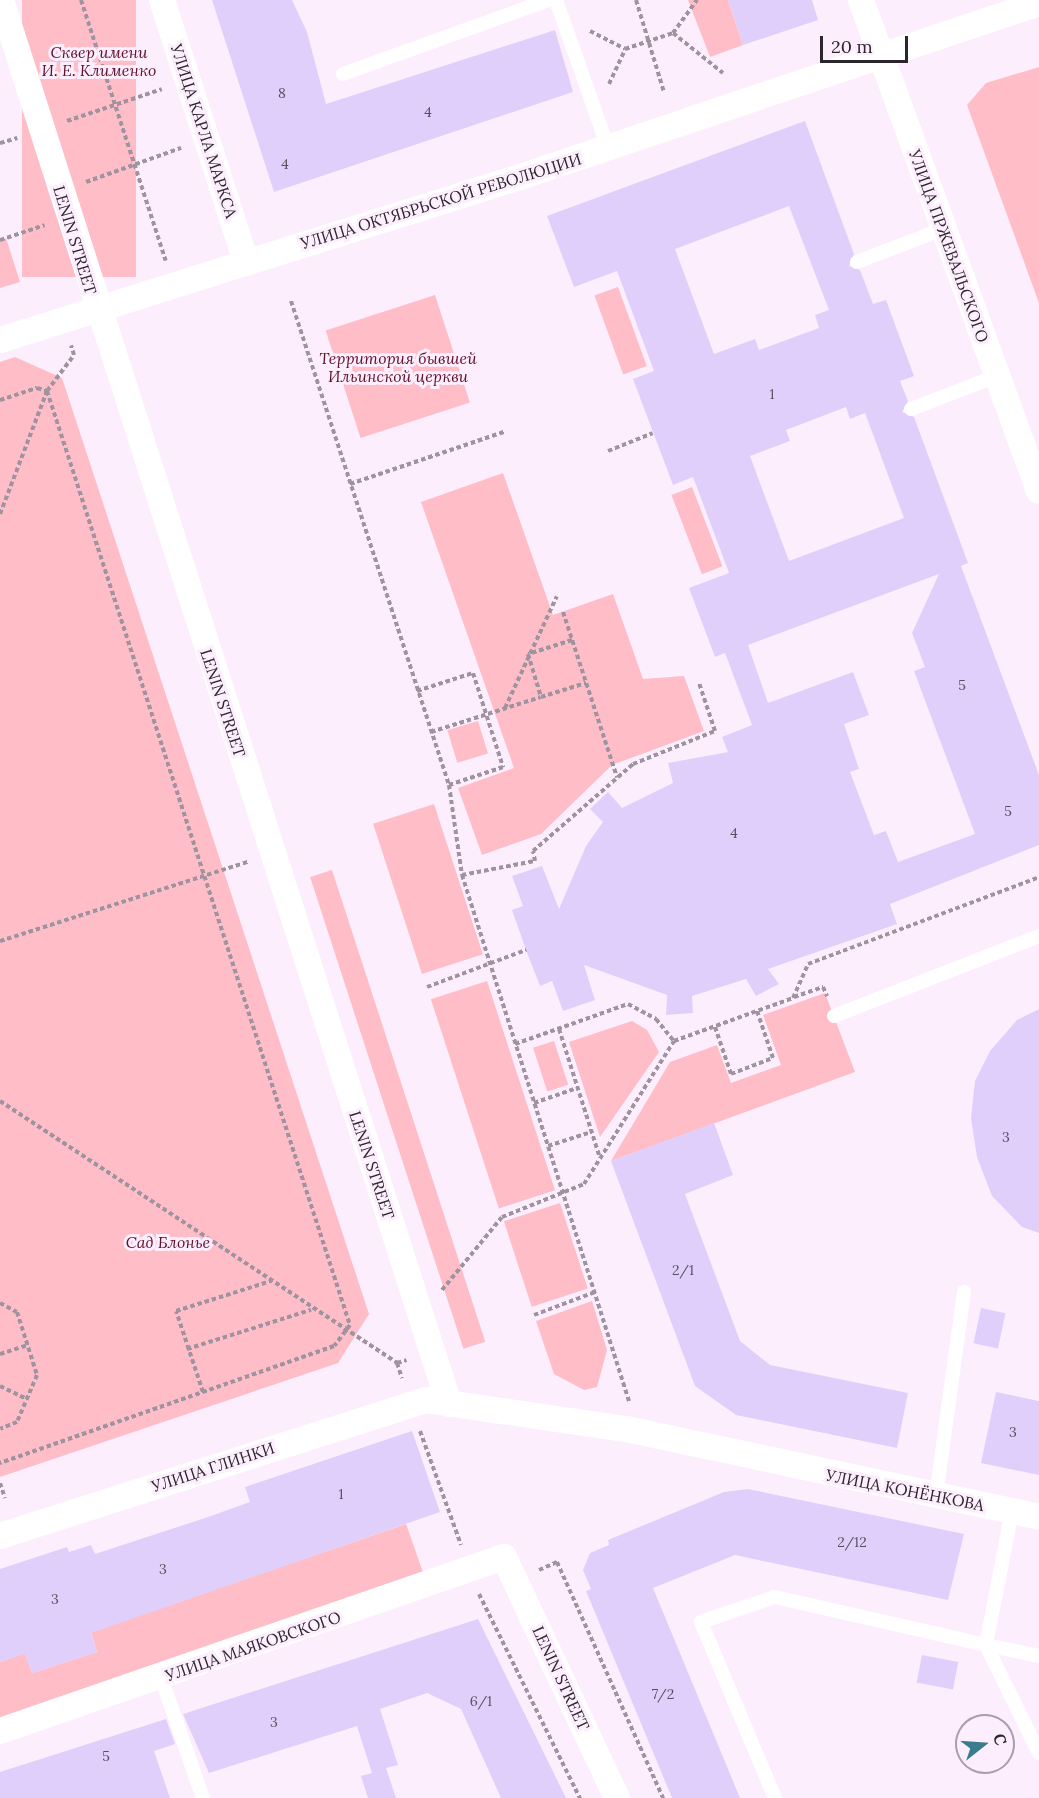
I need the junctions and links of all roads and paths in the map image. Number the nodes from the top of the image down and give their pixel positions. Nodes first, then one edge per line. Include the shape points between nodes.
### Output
1 (1, 0) edge
2 (81, 0) edge
3 (162, 0) edge
4 (548, 0) edge
5 (556, 0) edge
6 (636, 0) edge
7 (697, 0) edge
8 (861, 0) edge
9 (1039, 3) edge
10 (562, 18) junction
11 (673, 33) junction
12 (649, 41) junction
13 (625, 49) junction
14 (881, 59) junction
15 (723, 73) dead end
16 (343, 74) dead end
17 (188, 80) junction
18 (664, 92) dead end
19 (115, 105) junction
20 (596, 113) junction
21 (42, 130) junction
22 (207, 139) junction
23 (608, 148) junction
24 (134, 165) junction
25 (60, 191) junction
26 (69, 218) junction
27 (943, 230) junction
28 (0, 240) edge
29 (246, 262) junction
30 (857, 262) dead end
31 (173, 284) junction
32 (291, 301) dead end
33 (97, 308) junction
34 (62, 319) junction
35 (0, 340) edge
36 (997, 376) junction
37 (47, 391) junction
38 (0, 400) edge
39 (911, 409) dead end
40 (504, 432) dead end
41 (653, 433) dead end
42 (608, 450) dead end
43 (350, 484) junction
44 (1039, 491) edge
45 (0, 514) edge
46 (557, 596) dead end
47 (563, 612) dead end
48 (572, 640) junction
49 (528, 654) junction
50 (586, 683) junction
51 (699, 683) dead end
52 (417, 691) junction
53 (541, 697) junction
54 (505, 708) junction
55 (486, 714) junction
56 (431, 732) junction
57 (617, 777) junction
58 (449, 785) junction
59 (249, 861) dead end
60 (462, 875) junction
61 (203, 876) junction
62 (1039, 877) edge
63 (1039, 936) edge
64 (0, 941) edge
65 (526, 950) dead end
66 (490, 964) junction
67 (427, 987) dead end
68 (793, 998) junction
69 (757, 1011) junction
70 (834, 1016) joint
71 (715, 1027) junction
72 (559, 1029) junction
73 (674, 1041) junction
74 (515, 1044) junction
75 (578, 1088) junction
76 (0, 1101) edge
77 (534, 1103) junction
78 (591, 1132) junction
79 (548, 1146) junction
80 (600, 1158) junction
81 (563, 1193) junction
82 (271, 1281) junction
83 (595, 1292) junction
84 (964, 1292) dead end
85 (0, 1303) edge
86 (312, 1310) junction
87 (534, 1315) dead end
88 (422, 1322) junction
89 (345, 1332) junction
90 (27, 1345) junction
91 (187, 1349) junction
92 (0, 1354) edge
93 (411, 1359) dead end
94 (402, 1378) dead end
95 (0, 1386) edge
96 (202, 1392) junction
97 (27, 1399) junction
98 (438, 1402) junction
99 (631, 1407) dead end
100 (418, 1426) dead end
101 (0, 1429) edge
102 (0, 1463) edge
103 (0, 1483) edge
104 (936, 1496) junction
105 (5, 1498) dead end
106 (1012, 1511) junction
107 (1039, 1517) edge
108 (0, 1536) edge
109 (504, 1557) joint
110 (557, 1562) dead end
111 (470, 1572) junction
112 (986, 1645) junction
113 (1039, 1656) edge
114 (161, 1677) junction
115 (0, 1731) edge
116 (1039, 1753) edge
117 (203, 1798) edge
118 (580, 1798) edge
119 (617, 1798) edge
120 (663, 1798) edge
121 (775, 1798) edge

1 - 21 street, LENIN STREET
2 - 19 path
3 - 17 street, УЛИЦА КАРЛА МАРКСА
4 - 16 lane
5 - 10 lane
6 - 12 path
7 - 11 path
8 - 14 street, УЛИЦА ПРЖЕВАЛЬСКОГО
9 - 14 street, УЛИЦА ОКТЯБРЬСКОЙ РЕВОЛЮЦИИ
10 - 13 path
10 - 20 lane
11 - 12 path
11 - 15 path
12 - 13 path
12 - 18 path
13 - 20 path
14 - 23 street, УЛИЦА ОКТЯБРЬСКОЙ РЕВОЛЮЦИИ
14 - 27 street, УЛИЦА ПРЖЕВАЛЬСКОГО
17 - 19 path
17 - 22 street, УЛИЦА КАРЛА МАРКСА
19 - 21 path
19 - 24 path
20 - 23 lane
21 - 25 street, LENIN STREET
22 - 24 path
22 - 29 street, УЛИЦА КАРЛА МАРКСА
23 - 29 street, УЛИЦА ОКТЯБРЬСКОЙ РЕВОЛЮЦИИ
24 - 25 path
24 - 31 path
25 - 26 street, LENIN STREET
26 - 28 path
26 - 33 street, LENIN STREET
27 - 30 lane
27 - 36 street, УЛИЦА ПРЖЕВАЛЬСКОГО
29 - 31 street, УЛИЦА ОКТЯБРЬСКОЙ РЕВОЛЮЦИИ
31 - 33 street, УЛИЦА ОКТЯБРЬСКОЙ РЕВОЛЮЦИИ
32 - 43 path
33 - 34 street, УЛИЦА ОКТЯБРЬСКОЙ РЕВОЛЮЦИИ
33 - 88 street, LENIN STREET
34 - 35 street, УЛИЦА ОКТЯБРЬСКОЙ РЕВОЛЮЦИИ
34 - 37 path via 74,355
36 - 39 lane
36 - 44 street, УЛИЦА ПРЖЕВАЛЬСКОГО
37 - 38 path via 37,388
37 - 45 path
37 - 61 path
40 - 43 path
41 - 42 path
43 - 52 path
46 - 49 path
47 - 48 path
48 - 49 path
48 - 50 path
49 - 53 path
49 - 54 path
50 - 53 path
50 - 57 path
51 - 57 path via 715,731 633,764
52 - 55 path via 473,673
52 - 56 path
53 - 54 path
54 - 55 path
55 - 56 path
55 - 58 path via 503,767
56 - 58 path
57 - 60 path via 533,851 535,861
58 - 60 path
59 - 61 path
60 - 66 path
61 - 64 path
61 - 89 path via 350,1325
62 - 68 path via 808,964
63 - 70 lane
65 - 66 path
66 - 67 path
66 - 74 path
68 - 69 path
68 - 70 path via 823,987
69 - 71 path
69 - 71 path via 773,1058 731,1074
71 - 73 path
72 - 73 path via 628,1005 656,1019
72 - 74 path
72 - 75 path
73 - 80 path
74 - 77 path
75 - 77 path
75 - 78 path
76 - 82 path
77 - 79 path
78 - 79 path
78 - 80 path
79 - 81 path
80 - 81 path via 584,1184
81 - 83 path
81 - 88 path via 502,1217
82 - 86 path
82 - 91 path via 176,1311
83 - 87 path
83 - 99 path
84 - 104 lane
85 - 90 path via 17,1312
86 - 89 path
86 - 91 path
88 - 93 path
88 - 98 street, LENIN STREET
89 - 94 path via 397,1363
89 - 96 path via 334,1346
90 - 92 path
90 - 97 path via 37,1376
91 - 96 path
95 - 97 path
96 - 102 path
97 - 101 path via 17,1422
98 - 104 street, УЛИЦА КОНЁНКОВА via 626,1429
98 - 108 street, УЛИЦА ГЛИНКИ
100 - 111 path
103 - 105 path
104 - 106 street, УЛИЦА КОНЁНКОВА
106 - 107 street, УЛИЦА КОНЁНКОВА
106 - 112 lane
109 - 111 street, УЛИЦА МАЯКОВСКОГО
109 - 119 street, LENIN STREET
110 - 120 path
111 - 114 street, УЛИЦА МАЯКОВСКОГО
111 - 118 path
112 - 113 lane
112 - 116 lane
112 - 121 lane via 775,1597 701,1622
114 - 115 street, УЛИЦА МАЯКОВСКОГО
114 - 117 lane

